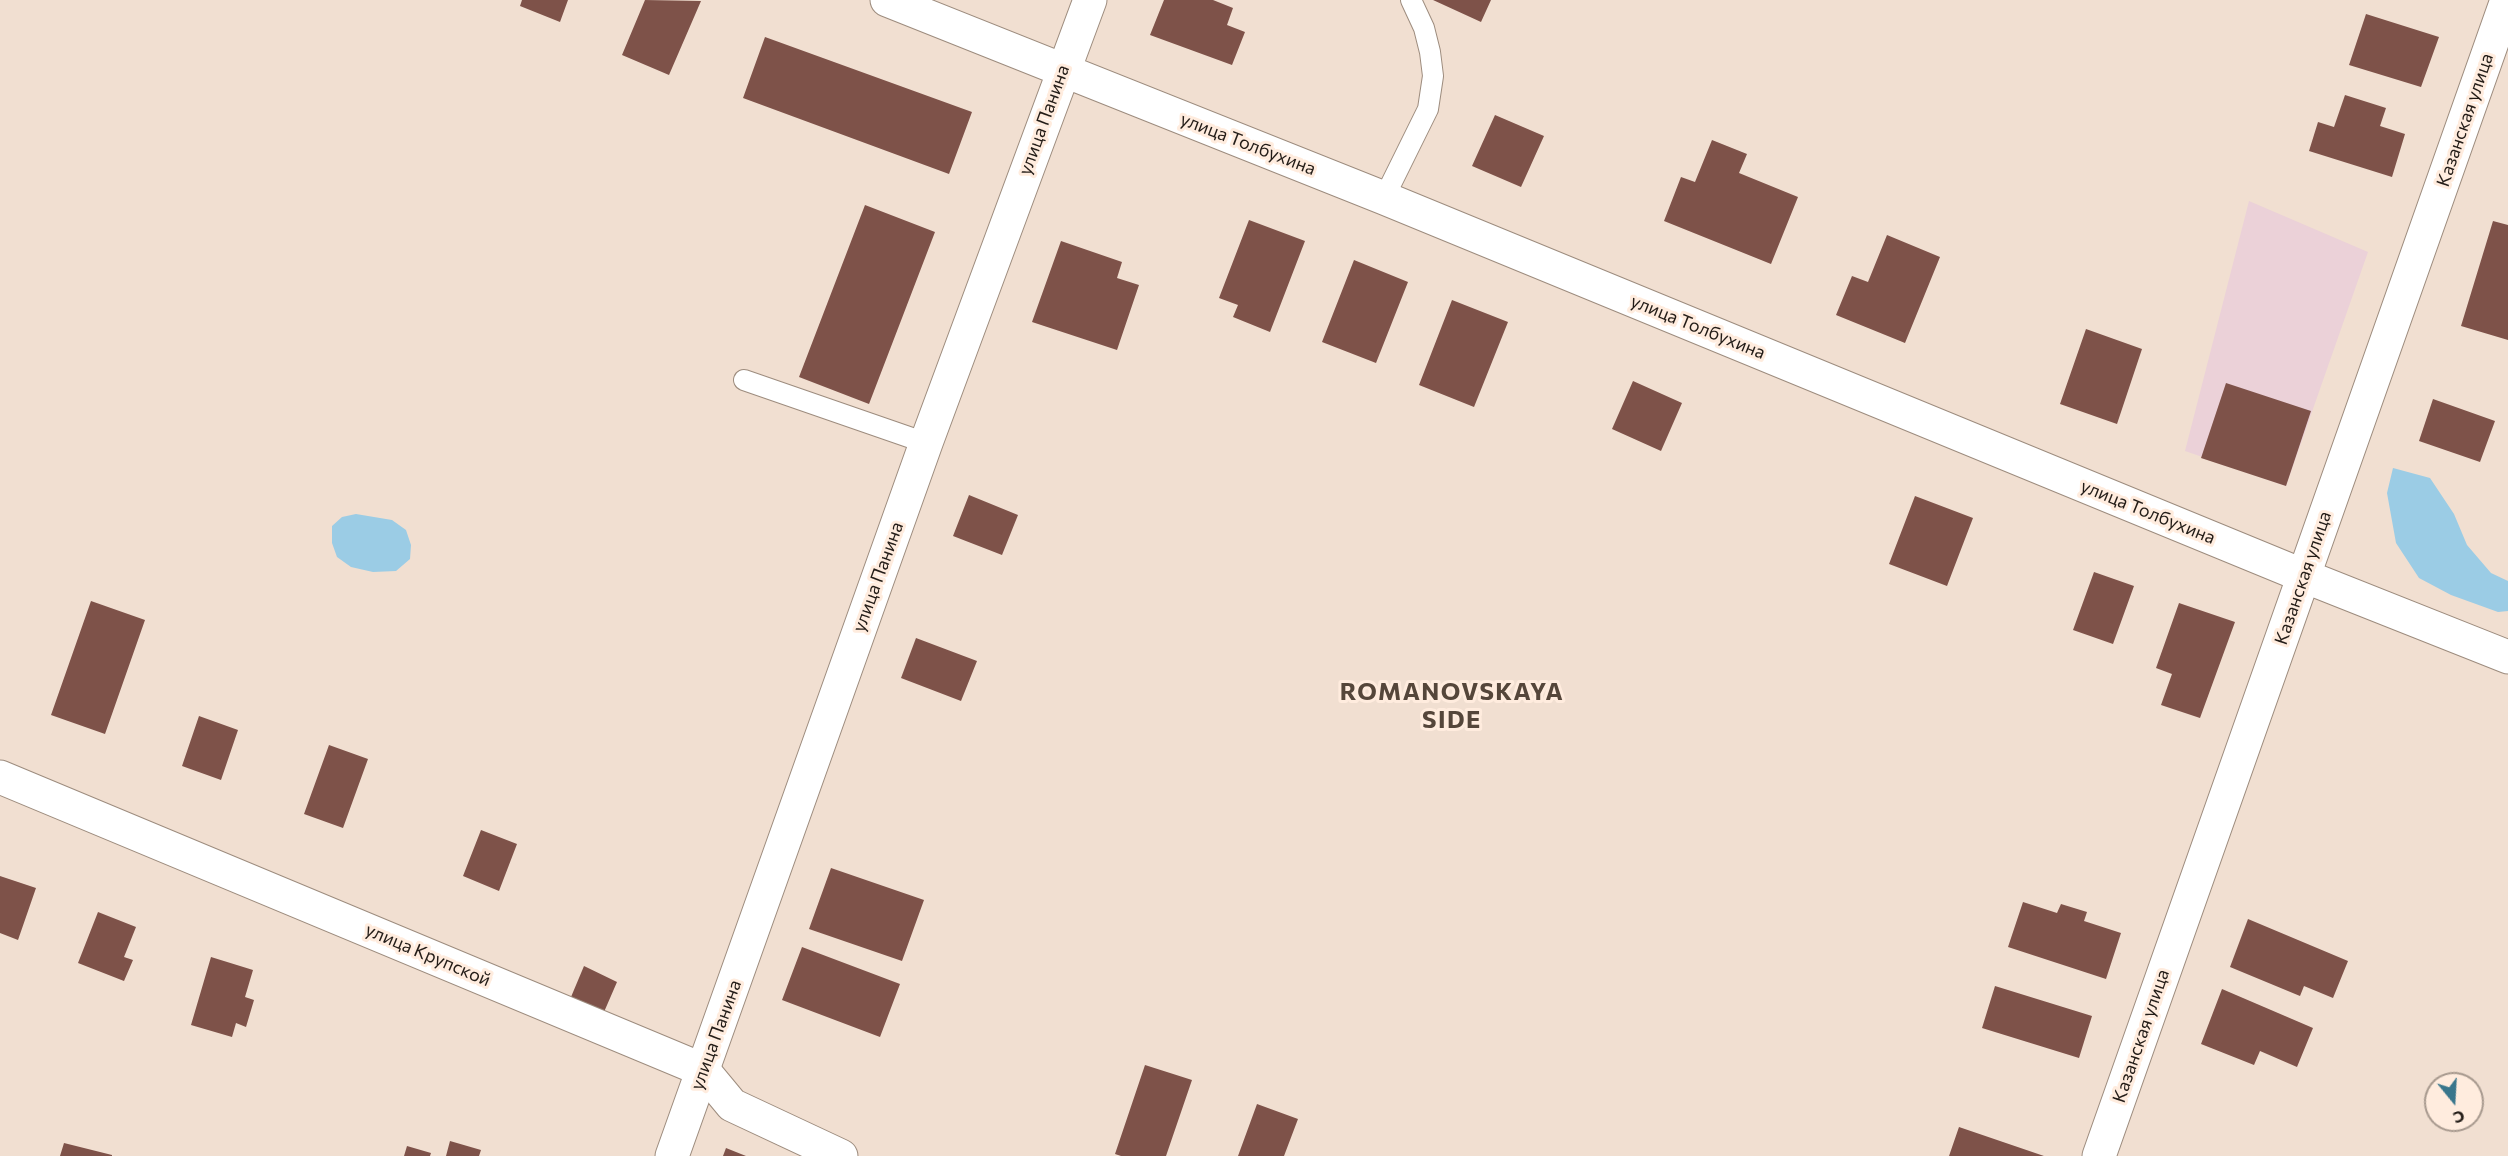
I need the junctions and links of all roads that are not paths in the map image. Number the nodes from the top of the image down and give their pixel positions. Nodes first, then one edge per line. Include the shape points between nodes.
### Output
1 (887, 0) edge
2 (1090, 0) edge
3 (1411, 0) edge
4 (2507, 0) edge
5 (1062, 71) junction
6 (1384, 198) junction
7 (744, 380) dead end
8 (926, 443) junction
9 (2304, 576) junction
10 (2508, 657) edge
11 (0, 777) edge
12 (703, 1070) junction
13 (672, 1156) edge
14 (842, 1156) edge
15 (2099, 1156) edge

1 - 5 street, улица Толбухина
2 - 5 street, улица Панина
3 - 6 lane via 1431,52 1433,76 1428,109
4 - 9 street, Казанская улица
5 - 6 street, улица Толбухина
5 - 8 street, улица Панина
6 - 9 street, улица Толбухина
7 - 8 lane
8 - 12 street, улица Панина
9 - 10 street, улица Толбухина
9 - 15 street, Казанская улица
11 - 12 street, улица Крупской
12 - 13 street, улица Панина
12 - 14 street, улица Крупской via 732,1105

